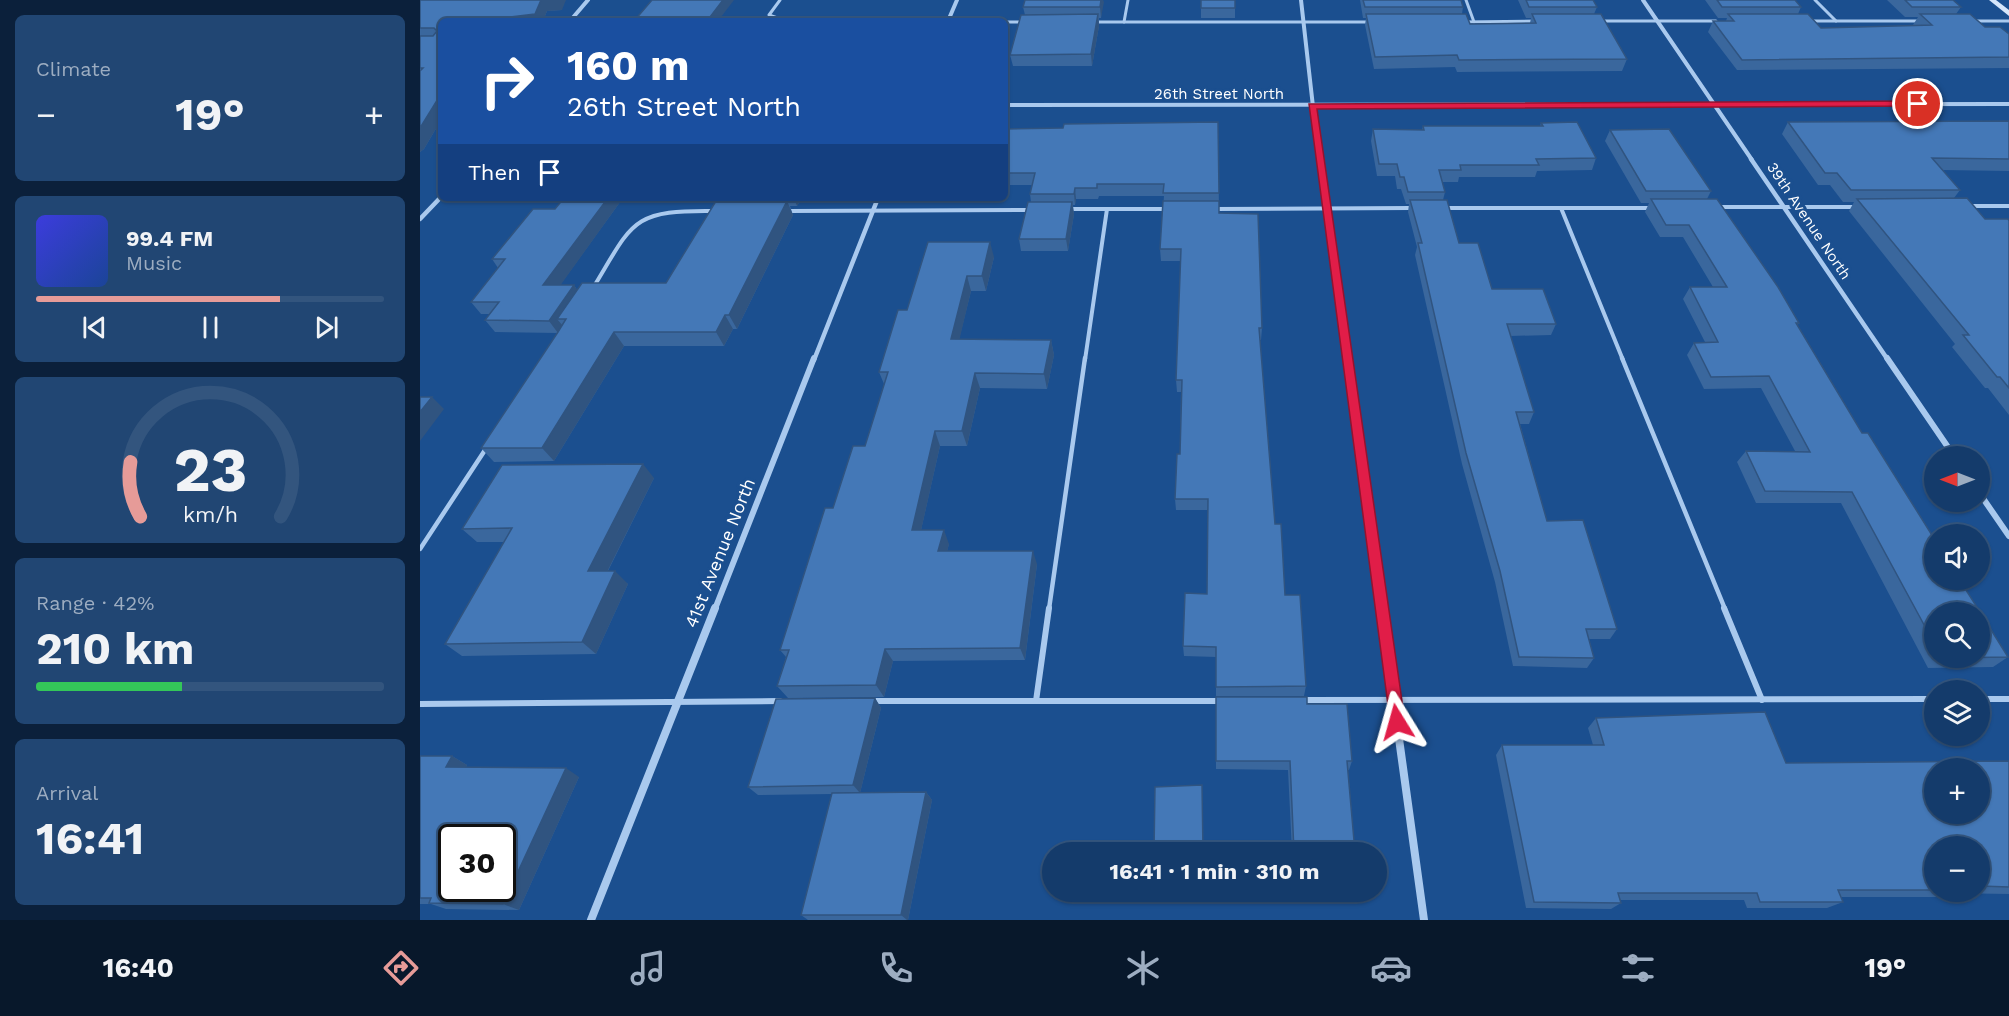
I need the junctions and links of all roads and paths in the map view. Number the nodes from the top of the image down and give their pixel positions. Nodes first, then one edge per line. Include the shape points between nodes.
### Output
1 (588, 0) edge
2 (780, 0) edge
3 (957, 0) edge
4 (1128, 0) edge
5 (1301, 0) edge
6 (1466, 0) edge
7 (1644, 0) edge
8 (1815, 0) edge
9 (1992, 0) edge
10 (2009, 14) edge
11 (573, 18) edge
12 (778, 18) edge
13 (949, 18) edge
14 (1543, 21) edge
15 (1601, 21) edge
16 (1659, 21) junction
17 (1718, 21) edge
18 (1801, 21) edge
19 (1836, 21) junction
20 (1928, 21) edge
21 (1963, 21) edge
22 (2009, 21) edge
23 (1008, 22) edge
24 (1029, 22) edge
25 (1089, 22) edge
26 (1124, 22) junction
27 (1303, 22) junction
28 (1372, 22) edge
29 (1463, 22) edge
30 (1474, 22) junction
31 (2009, 104) edge
32 (1008, 105) edge
33 (1713, 105) junction
34 (1312, 106) junction
35 (438, 200) edge
36 (877, 201) edge
37 (1962, 206) edge
38 (2009, 206) edge
39 (1713, 207) edge
40 (1783, 207) junction
41 (1866, 207) edge
42 (1326, 208) junction
43 (1420, 208) edge
44 (1443, 208) edge
45 (1561, 208) junction
46 (1654, 208) edge
47 (1107, 209) junction
48 (1176, 209) edge
49 (1211, 209) edge
50 (1037, 210) edge
51 (1060, 210) edge
52 (717, 211) edge
53 (777, 211) edge
54 (873, 211) junction
55 (420, 219) edge
56 (590, 292) edge
57 (492, 441) edge
58 (1947, 446) edge
59 (1990, 508) edge
60 (2009, 536) edge
61 (420, 549) edge
62 (1924, 699) edge
63 (1990, 699) edge
64 (2009, 699) edge
65 (1298, 700) edge
66 (1394, 700) junction
67 (1762, 700) junction
68 (785, 701) edge
69 (868, 701) edge
70 (1036, 701) junction
71 (1227, 701) edge
72 (678, 702) junction
73 (420, 704) edge
74 (591, 920) edge
75 (1424, 920) edge

1 - 11 street
2 - 12 lane via 769,15
3 - 13 street
4 - 26 lane
5 - 27 street
6 - 30 lane
7 - 16 street, 39th Avenue North
8 - 19 lane
9 - 10 main road
14 - 30 lane
15 - 16 lane
16 - 17 lane
16 - 33 street, 39th Avenue North
18 - 19 lane
19 - 20 lane
21 - 22 lane
23 - 24 lane
25 - 26 lane
26 - 27 lane
27 - 28 lane
27 - 34 street
29 - 30 lane
31 - 33 street, 26th Street North
32 - 34 street, 26th Street North
33 - 34 street, 26th Street North
33 - 40 street, 39th Avenue North
34 - 42 street
35 - 55 street
36 - 54 street, 41st Avenue North
37 - 38 lane
39 - 40 lane
40 - 41 lane
40 - 58 street, 39th Avenue North
42 - 43 lane
42 - 49 lane
42 - 66 street
44 - 45 lane
45 - 46 lane
45 - 67 lane
47 - 48 lane
47 - 51 lane
47 - 70 lane
50 - 54 lane
52 - 56 lane via 681,211 648,217 629,233
53 - 54 lane
54 - 72 street, 41st Avenue North
57 - 61 lane
59 - 60 street
62 - 67 lane
63 - 64 lane
65 - 66 lane
66 - 67 lane
66 - 75 street
68 - 72 lane
69 - 70 lane
70 - 71 lane
72 - 73 lane
72 - 74 street, 41st Avenue North

